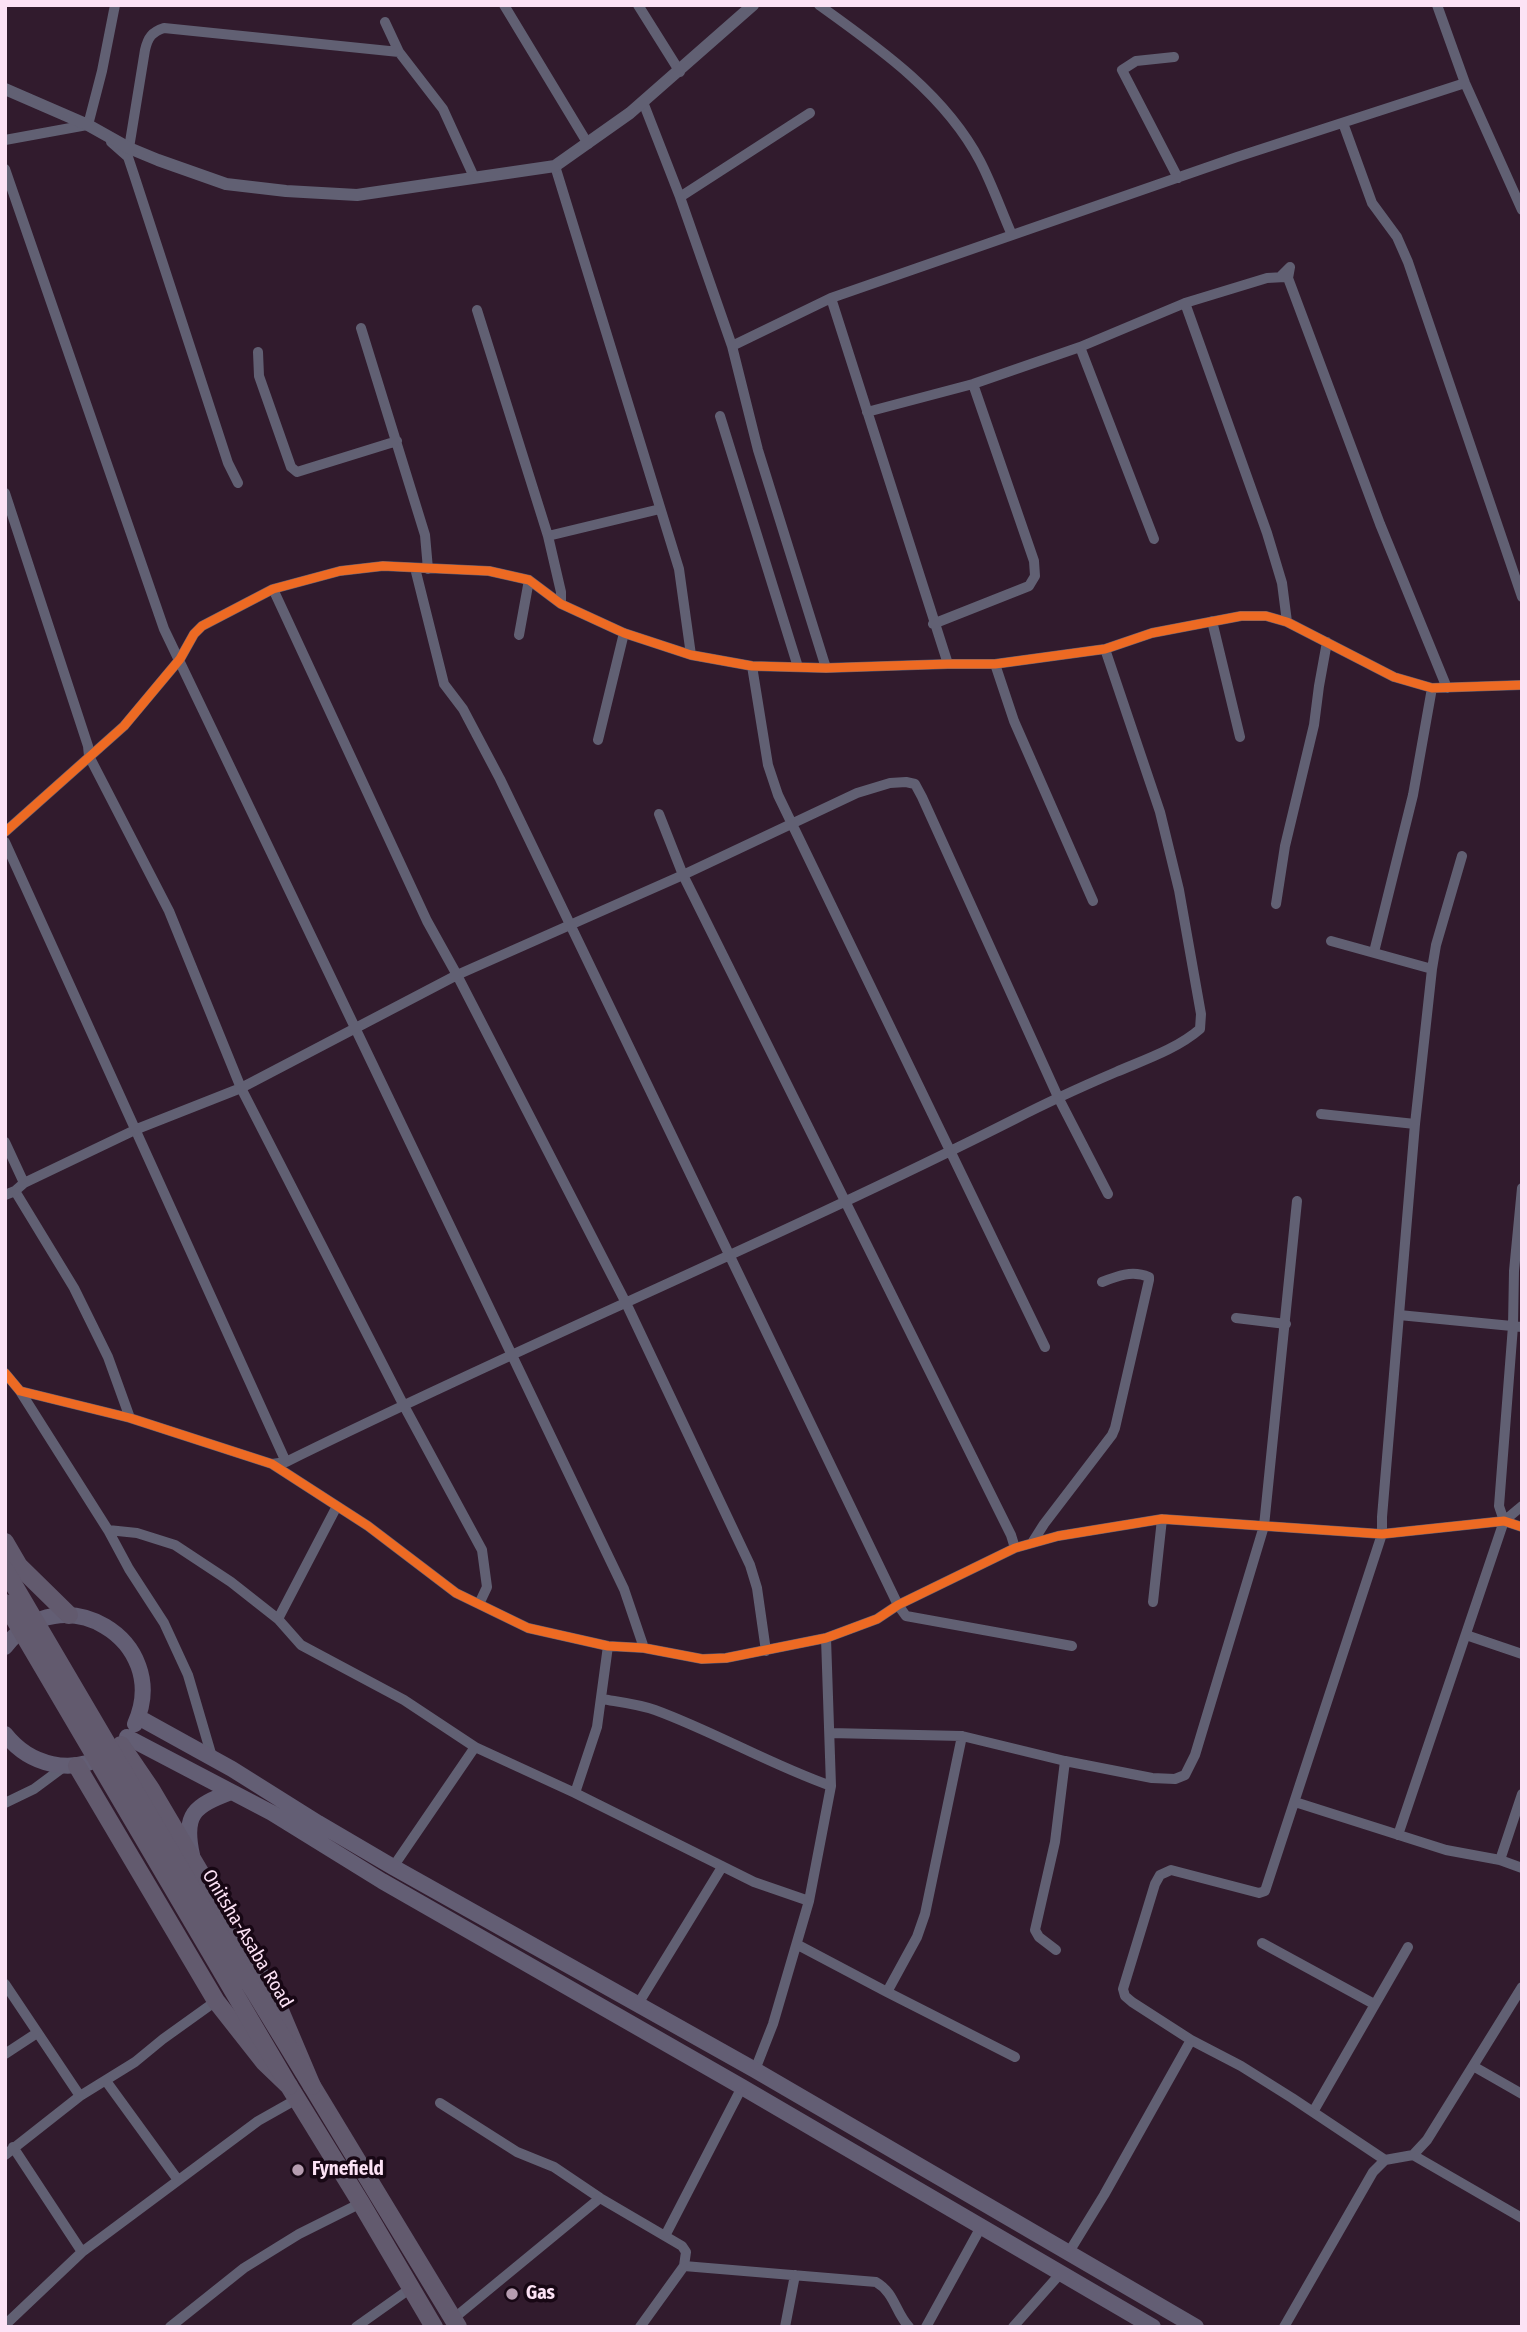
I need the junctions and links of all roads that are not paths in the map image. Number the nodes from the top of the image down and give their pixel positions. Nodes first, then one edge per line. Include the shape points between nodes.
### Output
1 (116, 5) edge
2 (504, 5) edge
3 (638, 5) edge
4 (754, 5) edge
5 (819, 5) edge
6 (1437, 5) edge
7 (385, 22) dead end
8 (399, 52) junction
9 (1174, 57) dead end
10 (680, 72) junction
11 (1465, 83) junction
12 (5, 89) edge
13 (643, 102) junction
14 (810, 113) dead end
15 (1343, 123) junction
16 (88, 125) junction
17 (5, 140) edge
18 (588, 144) junction
19 (129, 148) junction
20 (555, 166) junction
21 (5, 169) edge
22 (474, 177) junction
23 (1178, 178) junction
24 (680, 197) junction
25 (1522, 210) edge
26 (1012, 234) junction
27 (831, 298) junction
28 (1185, 303) junction
29 (477, 310) dead end
30 (361, 328) dead end
31 (732, 346) junction
32 (1080, 347) junction
33 (258, 352) dead end
34 (973, 384) junction
35 (867, 412) junction
36 (720, 416) dead end
37 (397, 441) junction
38 (238, 483) dead end
39 (5, 493) edge
40 (660, 509) junction
41 (548, 536) junction
42 (1154, 538) dead end
43 (415, 568) junction
44 (428, 569) junction
45 (529, 580) junction
46 (273, 589) junction
47 (1522, 597) edge
48 (561, 604) junction
49 (1212, 621) junction
50 (1287, 622) junction
51 (933, 624) junction
52 (624, 633) junction
53 (519, 635) dead end
54 (1327, 642) junction
55 (1105, 649) junction
56 (691, 655) junction
57 (180, 659) junction
58 (948, 664) junction
59 (995, 664) junction
60 (752, 666) junction
61 (798, 667) junction
62 (826, 668) junction
63 (1522, 685) edge
64 (1433, 688) junction
65 (1447, 688) junction
66 (1240, 737) dead end
67 (598, 740) dead end
68 (89, 756) junction
69 (659, 814) dead end
70 (793, 825) junction
71 (5, 832) edge
72 (5, 842) edge
73 (1462, 856) dead end
74 (684, 875) junction
75 (1093, 901) dead end
76 (1276, 904) dead end
77 (570, 923) junction
78 (1331, 941) dead end
79 (1374, 952) junction
80 (1432, 969) junction
81 (457, 975) junction
82 (356, 1029) junction
83 (241, 1088) junction
84 (1058, 1097) junction
85 (1321, 1114) dead end
86 (1415, 1124) junction
87 (137, 1129) junction
88 (5, 1142) edge
89 (952, 1151) junction
90 (23, 1183) junction
91 (1522, 1188) edge
92 (10, 1193) edge
93 (1108, 1194) dead end
94 (845, 1200) junction
95 (1297, 1201) dead end
96 (730, 1255) junction
97 (1102, 1282) dead end
98 (626, 1303) junction
99 (1399, 1315) junction
100 (1236, 1318) dead end
101 (1286, 1324) junction
102 (1517, 1326) edge
103 (1045, 1347) dead end
104 (512, 1355) junction
105 (5, 1373) edge
106 (20, 1391) junction
107 (404, 1404) junction
108 (130, 1418) junction
109 (286, 1462) junction
110 (272, 1464) junction
111 (337, 1506) junction
112 (1522, 1506) edge
113 (1162, 1519) junction
114 (1504, 1521) junction
115 (1264, 1526) junction
116 (1522, 1527) edge
117 (108, 1530) junction
118 (1382, 1534) junction
119 (5, 1542) edge
120 (1032, 1543) junction
121 (1015, 1548) junction
122 (5, 1570) edge
123 (5, 1602) edge
124 (1153, 1602) dead end
125 (479, 1604) junction
126 (898, 1605) junction
127 (69, 1615) junction
128 (278, 1619) junction
129 (9, 1635) edge
130 (1466, 1635) junction
131 (826, 1638) junction
132 (608, 1646) junction
133 (1072, 1646) dead end
134 (644, 1648) junction
135 (766, 1651) junction
136 (1522, 1654) edge
137 (602, 1699) junction
138 (138, 1717) junction
139 (5, 1734) edge
140 (830, 1734) junction
141 (962, 1736) junction
142 (124, 1741) junction
143 (475, 1747) junction
144 (212, 1758) junction
145 (1065, 1761) junction
146 (71, 1766) junction
147 (831, 1786) junction
148 (231, 1792) junction
149 (575, 1793) junction
150 (1522, 1794) edge
151 (1295, 1802) junction
152 (5, 1803) edge
153 (314, 1830) junction
154 (1398, 1835) junction
155 (1500, 1860) junction
156 (193, 1861) junction
157 (393, 1867) junction
158 (722, 1867) junction
159 (1522, 1868) edge
160 (809, 1901) junction
161 (1262, 1943) dead end
162 (797, 1945) junction
163 (1408, 1947) dead end
164 (1056, 1950) dead end
165 (5, 1984) edge
166 (1522, 1986) edge
167 (887, 1992) junction
168 (216, 2001) junction
169 (638, 2004) junction
170 (1374, 2004) junction
171 (37, 2033) junction
172 (1191, 2040) junction
173 (5, 2054) edge
174 (1016, 2057) dead end
175 (1473, 2066) junction
176 (755, 2070) junction
177 (106, 2081) junction
178 (312, 2086) junction
179 (742, 2087) junction
180 (293, 2092) junction
181 (1522, 2094) edge
182 (80, 2096) junction
183 (440, 2103) dead end
184 (1313, 2112) junction
185 (9, 2151) edge
186 (1413, 2155) junction
187 (1385, 2160) junction
188 (178, 2180) junction
189 (600, 2198) junction
190 (361, 2203) junction
191 (391, 2214) junction
192 (1522, 2218) edge
193 (376, 2227) junction
194 (981, 2227) junction
195 (665, 2236) junction
196 (82, 2252) junction
197 (1069, 2252) junction
198 (684, 2266) junction
199 (1060, 2274) junction
200 (795, 2275) junction
201 (411, 2288) junction
202 (455, 2323) edge
203 (5, 2325) edge
204 (170, 2327) edge
205 (356, 2327) edge
206 (434, 2327) edge
207 (640, 2327) edge
208 (785, 2327) edge
209 (909, 2327) edge
210 (926, 2327) edge
211 (1013, 2327) edge
212 (1153, 2327) edge
213 (1196, 2327) edge
214 (1284, 2327) edge

1 - 16 street
2 - 18 street
3 - 10 street
4 - 10 street
5 - 26 street via 941,105 980,161
6 - 11 street
7 - 8 street
8 - 19 street via 164,28 154,31 145,50
8 - 22 street via 443,110
9 - 23 street via 1136,61 1122,70
10 - 13 street
11 - 15 street
11 - 25 street
12 - 16 street
13 - 18 street
13 - 24 street
14 - 24 street
15 - 23 street
15 - 47 street via 1372,203 1408,261
16 - 17 street
16 - 19 street
16 - 38 street via 128,157
18 - 20 street
19 - 22 street via 226,184 286,191 357,195
20 - 22 street
20 - 40 street
21 - 57 street via 164,629
23 - 26 street
24 - 31 street
26 - 27 street
27 - 31 street
27 - 35 street
28 - 32 street
28 - 50 street via 1282,583
28 - 65 street via 1267,278 1285,277 1295,292
29 - 41 street
30 - 37 street
31 - 62 street via 758,450
32 - 34 street
32 - 42 street
33 - 37 street via 260,376 291,467 297,472
34 - 35 street
34 - 51 street via 1034,561 1035,576 1029,586
35 - 51 street
36 - 61 street
37 - 44 street via 425,535
39 - 68 street
40 - 41 street
40 - 56 street via 679,569
41 - 48 street
43 - 44 street
43 - 46 street via 340,570
43 - 77 street via 444,684 494,767
44 - 45 street via 489,571
45 - 48 street
45 - 53 street
46 - 57 street via 202,626
46 - 81 street via 427,921
48 - 52 street
49 - 50 street via 1266,616
49 - 55 street
49 - 66 street
50 - 54 street
51 - 58 street
52 - 56 street
52 - 67 street
54 - 64 street via 1394,677
54 - 76 street
55 - 59 street
55 - 84 street via 1160,812 1180,890 1200,1029 1148,1059
56 - 60 street
57 - 68 street via 124,726
57 - 82 street
58 - 59 street
58 - 62 street
59 - 75 street via 1014,722
60 - 61 street
60 - 70 street via 768,765
61 - 62 street
63 - 65 street
64 - 65 street
64 - 79 street via 1413,795
68 - 71 street
68 - 83 street via 169,911
69 - 74 street
70 - 74 street
70 - 84 street via 857,793 890,783 915,784
70 - 89 street
72 - 87 street
73 - 80 street
74 - 77 street
74 - 94 street
77 - 81 street
77 - 96 street
78 - 79 street
79 - 80 street
80 - 86 street
81 - 82 street
81 - 98 street
82 - 83 street
82 - 104 street
83 - 87 street
83 - 107 street
84 - 89 street
84 - 93 street
85 - 86 street
86 - 99 street
87 - 90 street
87 - 109 street
88 - 90 street
89 - 94 street
89 - 103 street
90 - 92 street
91 - 102 street via 1514,1270
92 - 108 street via 80,1300 108,1357
94 - 96 street
94 - 121 street
95 - 101 street
96 - 98 street
96 - 126 street
97 - 120 street via 1137,1273 1149,1277 1115,1428
98 - 104 street
98 - 135 street via 754,1576
99 - 102 street
99 - 118 street
100 - 101 street
101 - 115 street
102 - 114 street via 1499,1506
104 - 107 street
104 - 134 street via 624,1588
105 - 106 street
106 - 108 street
106 - 117 street
107 - 109 street
107 - 125 street via 482,1550 486,1587
108 - 110 street
109 - 110 street
110 - 111 street
111 - 125 street via 456,1593
111 - 128 street
112 - 114 street
113 - 115 street
113 - 120 street
113 - 124 street
114 - 116 street
114 - 118 street
114 - 130 street
115 - 118 street
115 - 145 street via 1185,1775 1152,1778
117 - 128 street via 175,1545
117 - 144 street via 164,1623 188,1675
118 - 151 street
119 - 127 highway via 19,1566
120 - 121 street
121 - 126 street
122 - 178 highway, Onitsha-Asaba Road, bridge
123 - 180 highway, bridge
125 - 132 street via 528,1628
126 - 131 street via 877,1619
126 - 133 street via 906,1616
127 - 129 main road via 46,1618
127 - 138 main road via 93,1619 130,1648 142,1682
128 - 143 street via 301,1645 404,1700
130 - 136 street
130 - 154 street
131 - 135 street
131 - 140 street
132 - 134 street
132 - 137 street
134 - 135 street via 713,1659
137 - 147 street via 652,1709
137 - 149 street
138 - 142 main road
138 - 144 main road
139 - 146 main road via 30,1757
140 - 141 street
140 - 147 street
141 - 145 street
141 - 167 street via 925,1914
142 - 146 main road via 99,1759
142 - 148 main road
142 - 156 highway
143 - 149 street
143 - 157 street
144 - 153 main road
145 - 164 street via 1055,1842 1035,1930
146 - 152 street
146 - 168 highway
147 - 160 street
148 - 153 main road
148 - 156 main road via 197,1807 188,1822
149 - 158 street
150 - 155 street
151 - 154 street
151 - 172 street via 1265,1891 1171,1870 1155,1884 1123,1989 1125,1996
153 - 157 main road
153 - 179 main road via 394,1888
154 - 155 street
155 - 159 street
156 - 178 highway via 276,2001
157 - 169 main road
158 - 160 street
158 - 169 street
160 - 162 street
161 - 170 street
162 - 167 street
162 - 176 street
163 - 170 street
165 - 171 street
166 - 175 street
167 - 174 street
168 - 177 street
168 - 180 highway
169 - 176 main road
170 - 184 street
171 - 173 street
171 - 182 street
172 - 184 street
172 - 197 street
175 - 181 street
175 - 186 street
176 - 197 main road
177 - 182 street
177 - 188 street
178 - 191 highway, Onitsha-Asaba Road
179 - 194 main road
179 - 195 street
180 - 188 street
180 - 190 highway
182 - 185 street
183 - 189 street
184 - 187 street
185 - 196 street
186 - 187 street
186 - 192 street
187 - 214 street via 1373,2172
188 - 196 street
189 - 195 street
189 - 202 street
190 - 193 highway
190 - 204 street via 244,2268
191 - 193 highway
191 - 202 highway, Onitsha-Asaba Road
193 - 201 highway
194 - 199 main road
194 - 210 street
195 - 198 street via 686,2252
196 - 203 street
197 - 213 main road
198 - 200 street
198 - 207 street
199 - 211 street
199 - 212 main road
200 - 208 street
200 - 209 street via 876,2282 892,2297
201 - 205 street
201 - 206 highway

